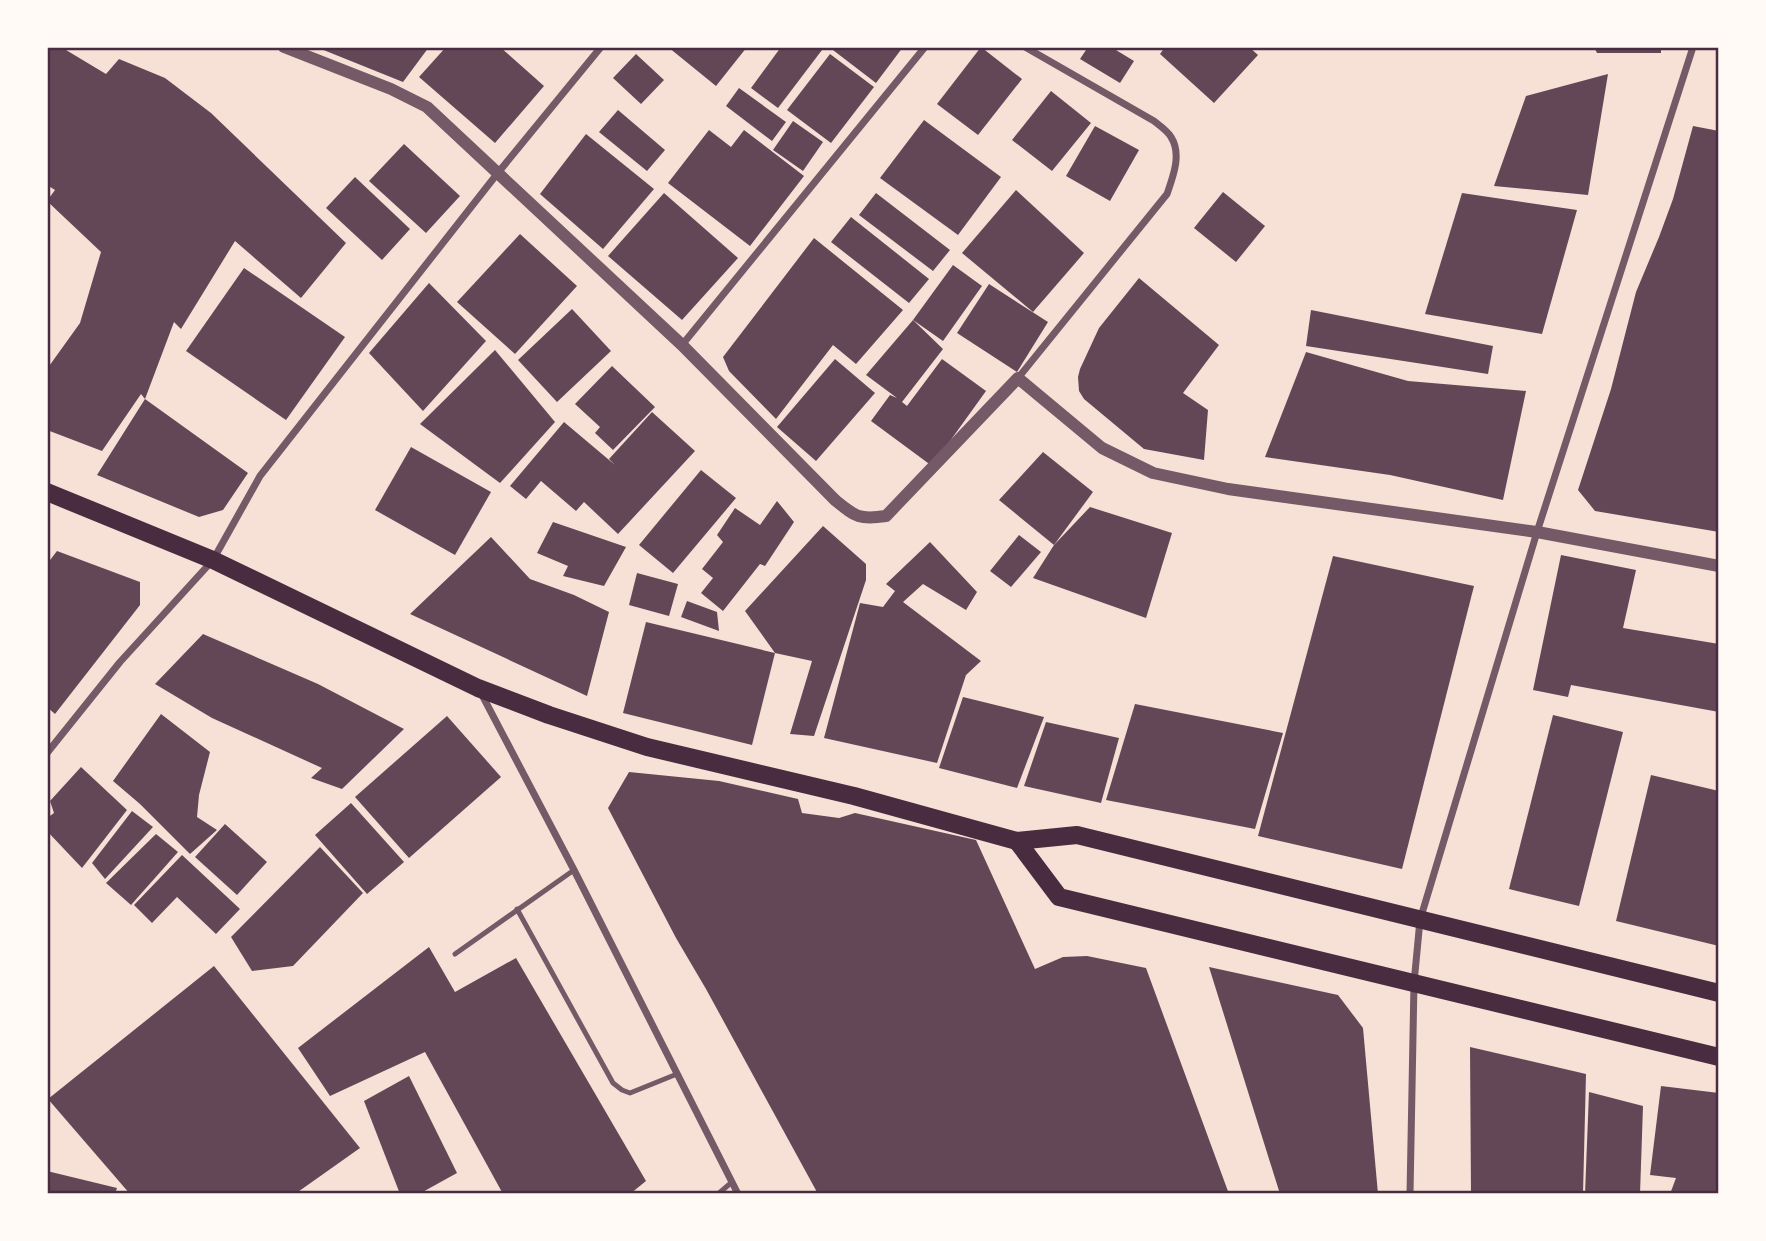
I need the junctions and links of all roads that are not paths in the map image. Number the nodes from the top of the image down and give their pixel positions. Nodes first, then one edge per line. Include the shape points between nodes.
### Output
1 (284, 47) edge
2 (601, 47) edge
3 (925, 47) edge
4 (1025, 47) edge
5 (1693, 47) edge
6 (497, 174) junction
7 (682, 345) junction
8 (1018, 378) junction
9 (47, 492) edge
10 (1537, 532) junction
11 (213, 560) junction
12 (1719, 566) edge
13 (478, 688) junction
14 (47, 753) edge
15 (1017, 841) junction
16 (574, 870) junction
17 (517, 909) junction
18 (1420, 920) junction
19 (455, 954) dead end
20 (1414, 983) junction
21 (1719, 993) edge
22 (1719, 1057) edge
23 (677, 1073) junction
24 (732, 1182) junction
25 (718, 1194) edge
26 (738, 1194) edge
27 (1410, 1194) edge

1 - 6 street via 427,107
2 - 6 street
3 - 7 street
4 - 8 street via 1154,121 1171,136 1176,153 1167,194
5 - 10 street
6 - 7 street
6 - 11 street via 260,476
7 - 8 street via 835,500 864,519 886,516
8 - 10 street via 1102,448 1153,473 1228,489
9 - 11 main road
10 - 12 street
10 - 18 street
11 - 13 main road
11 - 14 street via 120,662
13 - 15 main road via 647,747
13 - 16 street
15 - 18 main road via 1077,835
15 - 20 main road via 1059,897
16 - 17 lane
16 - 23 street
17 - 19 lane
17 - 23 lane via 613,1083 630,1093
18 - 20 street
18 - 21 main road
20 - 22 main road
20 - 27 street
23 - 24 street
24 - 25 lane
24 - 26 street

